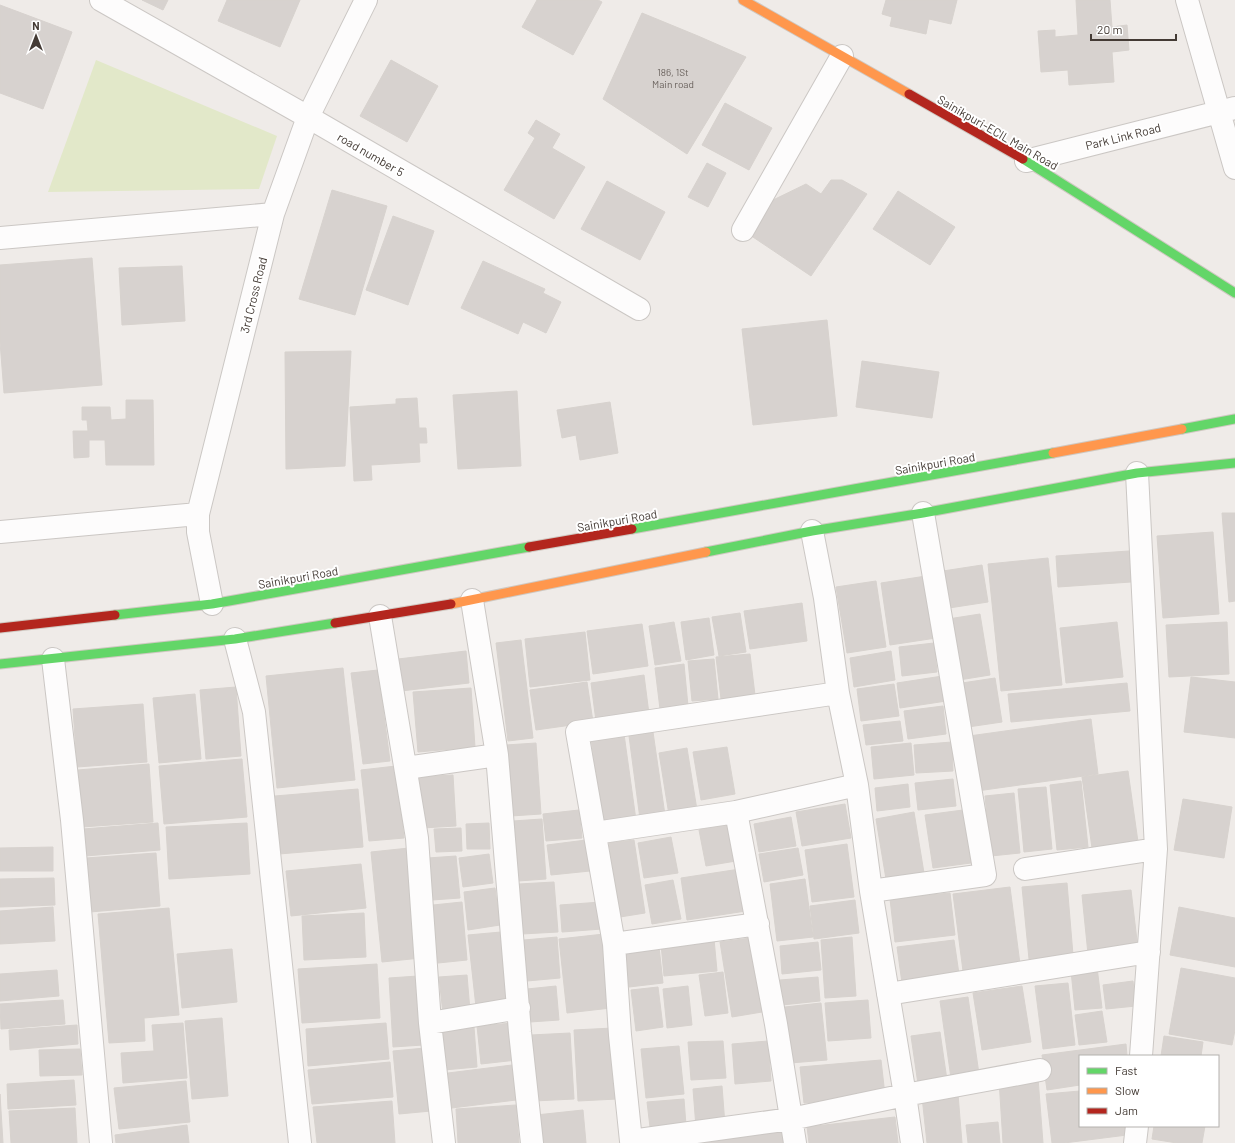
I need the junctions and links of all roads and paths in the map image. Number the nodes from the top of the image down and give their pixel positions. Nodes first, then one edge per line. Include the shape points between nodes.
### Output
1 (101, 0) edge
2 (366, 0) edge
3 (743, 0) edge
4 (1187, 0) edge
5 (842, 56) junction
6 (1227, 110) edge
7 (308, 117) junction
8 (1026, 161) junction
9 (1235, 168) edge
10 (273, 214) junction
11 (743, 230) dead end
12 (0, 238) edge
13 (1235, 293) edge
14 (639, 310) dead end
15 (1235, 420) edge
16 (1235, 463) edge
17 (1137, 473) junction
18 (923, 513) junction
19 (198, 514) junction
20 (812, 531) junction
21 (0, 532) edge
22 (472, 600) junction
23 (212, 604) junction
24 (380, 616) junction
25 (0, 628) edge
26 (235, 639) junction
27 (54, 659) junction
28 (0, 664) edge
29 (838, 693) junction
30 (497, 755) junction
31 (406, 768) junction
32 (857, 785) junction
33 (736, 812) junction
34 (595, 833) junction
35 (1156, 849) junction
36 (1025, 869) dead end
37 (871, 891) junction
38 (758, 924) junction
39 (614, 944) junction
40 (1149, 952) junction
41 (888, 994) junction
42 (519, 1008) junction
43 (430, 1023) junction
44 (1142, 1055) edge
45 (1040, 1070) dead end
46 (905, 1095) junction
47 (791, 1119) junction
48 (1137, 1127) edge
49 (101, 1143) edge
50 (300, 1143) edge
51 (444, 1143) edge
52 (532, 1143) edge
53 (795, 1143) edge
54 (912, 1143) edge
55 (1135, 1143) edge

1 - 7 street, road number 5
2 - 7 street, 3rd Cross Road
3 - 5 main road, Sainikpuri-ECIL Main Road
4 - 6 street
5 - 8 main road, Sainikpuri-ECIL Main Road
5 - 11 street
6 - 8 street, Park Link Road
6 - 9 street
7 - 10 street, 3rd Cross Road
7 - 14 street, road number 5
8 - 13 main road, Sainikpuri-ECIL Main Road
10 - 12 street
10 - 19 street, 3rd Cross Road
15 - 23 main road, Sainikpuri Road
16 - 17 main road
17 - 18 main road
17 - 35 street
18 - 20 main road
18 - 37 street via 985,875
19 - 21 street
19 - 23 street, 3rd Cross Road via 198,532
20 - 22 main road
20 - 29 street via 825,598
22 - 24 main road
22 - 30 street
23 - 25 main road, Sainikpuri Road
24 - 26 main road
24 - 31 street
26 - 27 main road
26 - 50 street via 254,712
27 - 28 main road
27 - 49 street via 72,820
29 - 32 street
29 - 34 street via 577,732
30 - 31 street
30 - 42 street
31 - 43 street via 417,838
32 - 33 street
32 - 37 street
33 - 34 street
33 - 38 street
34 - 39 street
35 - 36 street
35 - 40 street
37 - 41 street
38 - 39 street
38 - 47 street
39 - 47 street via 631,1141
40 - 41 street
40 - 44 street
41 - 46 street
42 - 43 street
42 - 52 street
43 - 51 street
45 - 46 street
46 - 47 street
46 - 54 street
47 - 53 street
48 - 55 street

